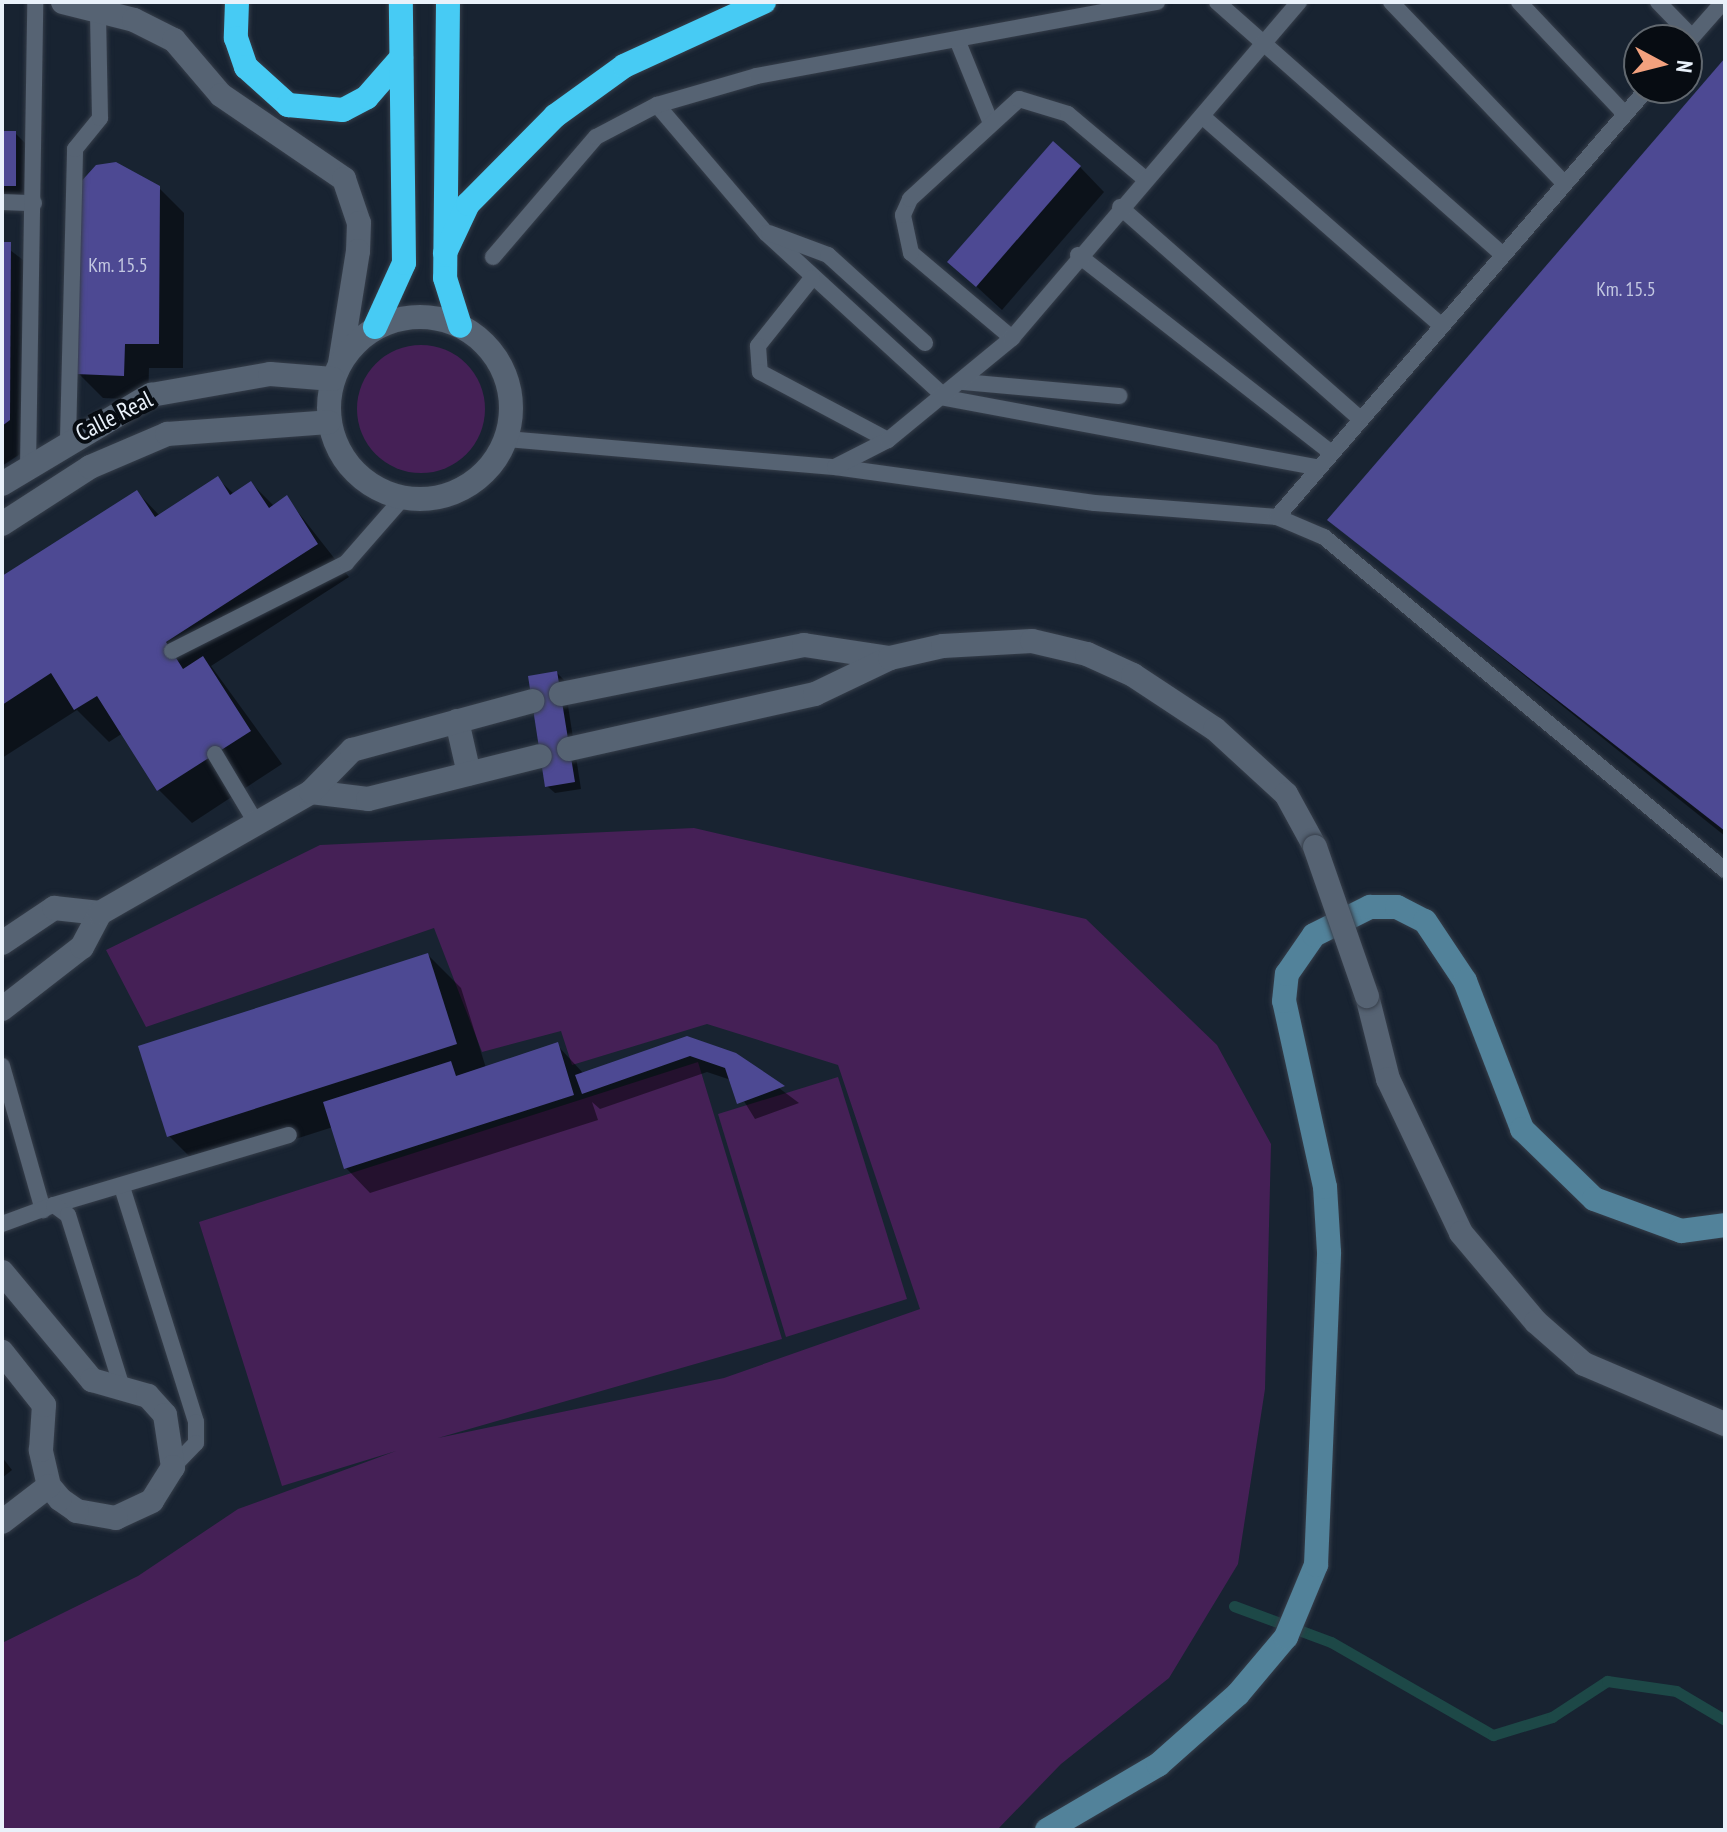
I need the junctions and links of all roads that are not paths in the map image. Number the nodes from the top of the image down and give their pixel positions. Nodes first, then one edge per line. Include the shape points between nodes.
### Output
1 (35, 2) edge
2 (63, 2) edge
3 (237, 2) edge
4 (401, 2) edge
5 (448, 2) edge
6 (764, 2) edge
7 (1157, 2) edge
8 (1217, 2) edge
9 (1299, 2) edge
10 (1391, 2) edge
11 (1519, 2) edge
12 (1658, 2) edge
13 (1723, 2) edge
14 (98, 10) junction
15 (1677, 24) edge
16 (1703, 25) edge
17 (958, 42) junction
18 (1259, 45) junction
19 (401, 58) junction
20 (1634, 104) edge
21 (657, 105) junction
22 (1625, 114) junction
23 (1202, 116) junction
24 (990, 121) junction
25 (1144, 178) junction
26 (1564, 183) junction
27 (2, 202) edge
28 (34, 203) junction
29 (1120, 207) junction
30 (766, 233) junction
31 (445, 253) junction
32 (1502, 254) junction
33 (1078, 255) junction
34 (493, 257) dead end
35 (812, 278) junction
36 (1440, 324) junction
37 (460, 326) junction
38 (375, 327) junction
39 (1012, 338) junction
40 (925, 343) dead end
41 (336, 371) junction
42 (963, 382) junction
43 (1119, 396) dead end
44 (946, 398) junction
45 (1358, 417) junction
46 (329, 422) junction
47 (68, 439) junction
48 (506, 439) junction
49 (888, 440) junction
50 (1329, 451) junction
51 (28, 467) junction
52 (835, 467) junction
53 (1315, 467) junction
54 (2, 484) edge
55 (403, 498) junction
56 (1277, 517) junction
57 (2, 524) edge
58 (172, 651) dead end
59 (890, 658) junction
60 (561, 694) dead end
61 (532, 701) dead end
62 (457, 721) junction
63 (569, 749) dead end
64 (215, 754) dead end
65 (540, 756) dead end
66 (469, 774) junction
67 (311, 792) junction
68 (255, 821) junction
69 (1725, 870) edge
70 (100, 913) junction
71 (2, 943) edge
72 (2, 1009) edge
73 (2, 1066) edge
74 (289, 1135) dead end
75 (122, 1187) junction
76 (48, 1208) junction
77 (2, 1224) edge
78 (1725, 1225) edge
79 (2, 1272) edge
80 (2, 1352) edge
81 (121, 1384) junction
82 (1725, 1424) edge
83 (173, 1467) junction
84 (49, 1486) junction
85 (2, 1522) edge
86 (1047, 1830) edge

1 - 28 lane
2 - 14 street
3 - 19 highway via 236,38 246,67 288,105 343,110 367,97
4 - 19 highway
5 - 31 highway
6 - 31 highway via 624,66 555,116 468,204
7 - 17 lane
8 - 18 lane
9 - 18 lane
10 - 26 lane
11 - 22 lane
12 - 15 lane
13 - 16 lane
14 - 41 street via 174,40 221,95 344,179 359,223 358,251
14 - 47 lane via 100,118 75,149
17 - 21 lane via 757,76
17 - 24 lane
18 - 23 lane
18 - 32 lane
19 - 38 highway via 404,263
20 - 22 lane
21 - 30 lane
21 - 34 lane via 596,137
22 - 26 lane
23 - 25 lane
23 - 36 lane
24 - 25 lane via 1005,106 1031,100 1068,114
24 - 39 lane via 910,199 905,232 911,253
25 - 29 lane
26 - 32 lane
27 - 28 lane
28 - 51 lane
29 - 33 lane
29 - 45 lane
30 - 35 lane
30 - 40 lane via 828,255
31 - 37 highway
32 - 36 lane
33 - 39 lane
33 - 50 lane
35 - 44 lane
35 - 49 lane via 758,346 760,372
36 - 45 lane
37 - 38 street via 418,316
37 - 48 street via 498,362 511,412
38 - 41 street
39 - 42 lane
41 - 46 street
41 - 47 street, Calle Real via 270,374 151,395
42 - 43 lane
42 - 44 lane
44 - 49 lane
44 - 53 lane
45 - 50 lane
46 - 55 street via 353,472
46 - 57 street, Calle Real via 167,434 90,467
47 - 51 street, Calle Real
48 - 52 lane
48 - 55 street via 476,480 453,494
49 - 52 lane
50 - 53 lane
51 - 54 street, Calle Real
52 - 56 lane via 1095,503
53 - 56 lane
55 - 58 lane via 346,563
56 - 69 lane via 1324,537
59 - 60 street via 804,645
59 - 63 street via 815,694
59 - 82 street, bridge via 943,646 1032,641 1087,654 1215,729 1286,794 1315,847 1367,996 1388,1079 1470,1244 1536,1322 1584,1364
61 - 62 street
62 - 66 street
62 - 67 street via 352,750
64 - 68 lane
65 - 66 street
66 - 67 street via 368,799
67 - 68 street
68 - 70 street
70 - 71 street via 54,908
70 - 72 street via 82,947
73 - 76 lane
74 - 75 lane
75 - 76 lane
75 - 83 lane via 196,1422 196,1443
76 - 77 lane
76 - 81 lane via 68,1215
78 - 86 street via 1681,1231 1594,1199 1522,1129 1465,981 1425,921 1397,907 1370,907 1314,935 1287,974 1284,1001 1325,1187 1329,1252 1319,1534 1302,1596 1286,1637 1181,1746
79 - 81 street via 92,1380
80 - 84 street via 44,1405 41,1450
81 - 83 street via 148,1396 165,1415
83 - 84 street via 152,1501 116,1518 77,1511
84 - 85 street

